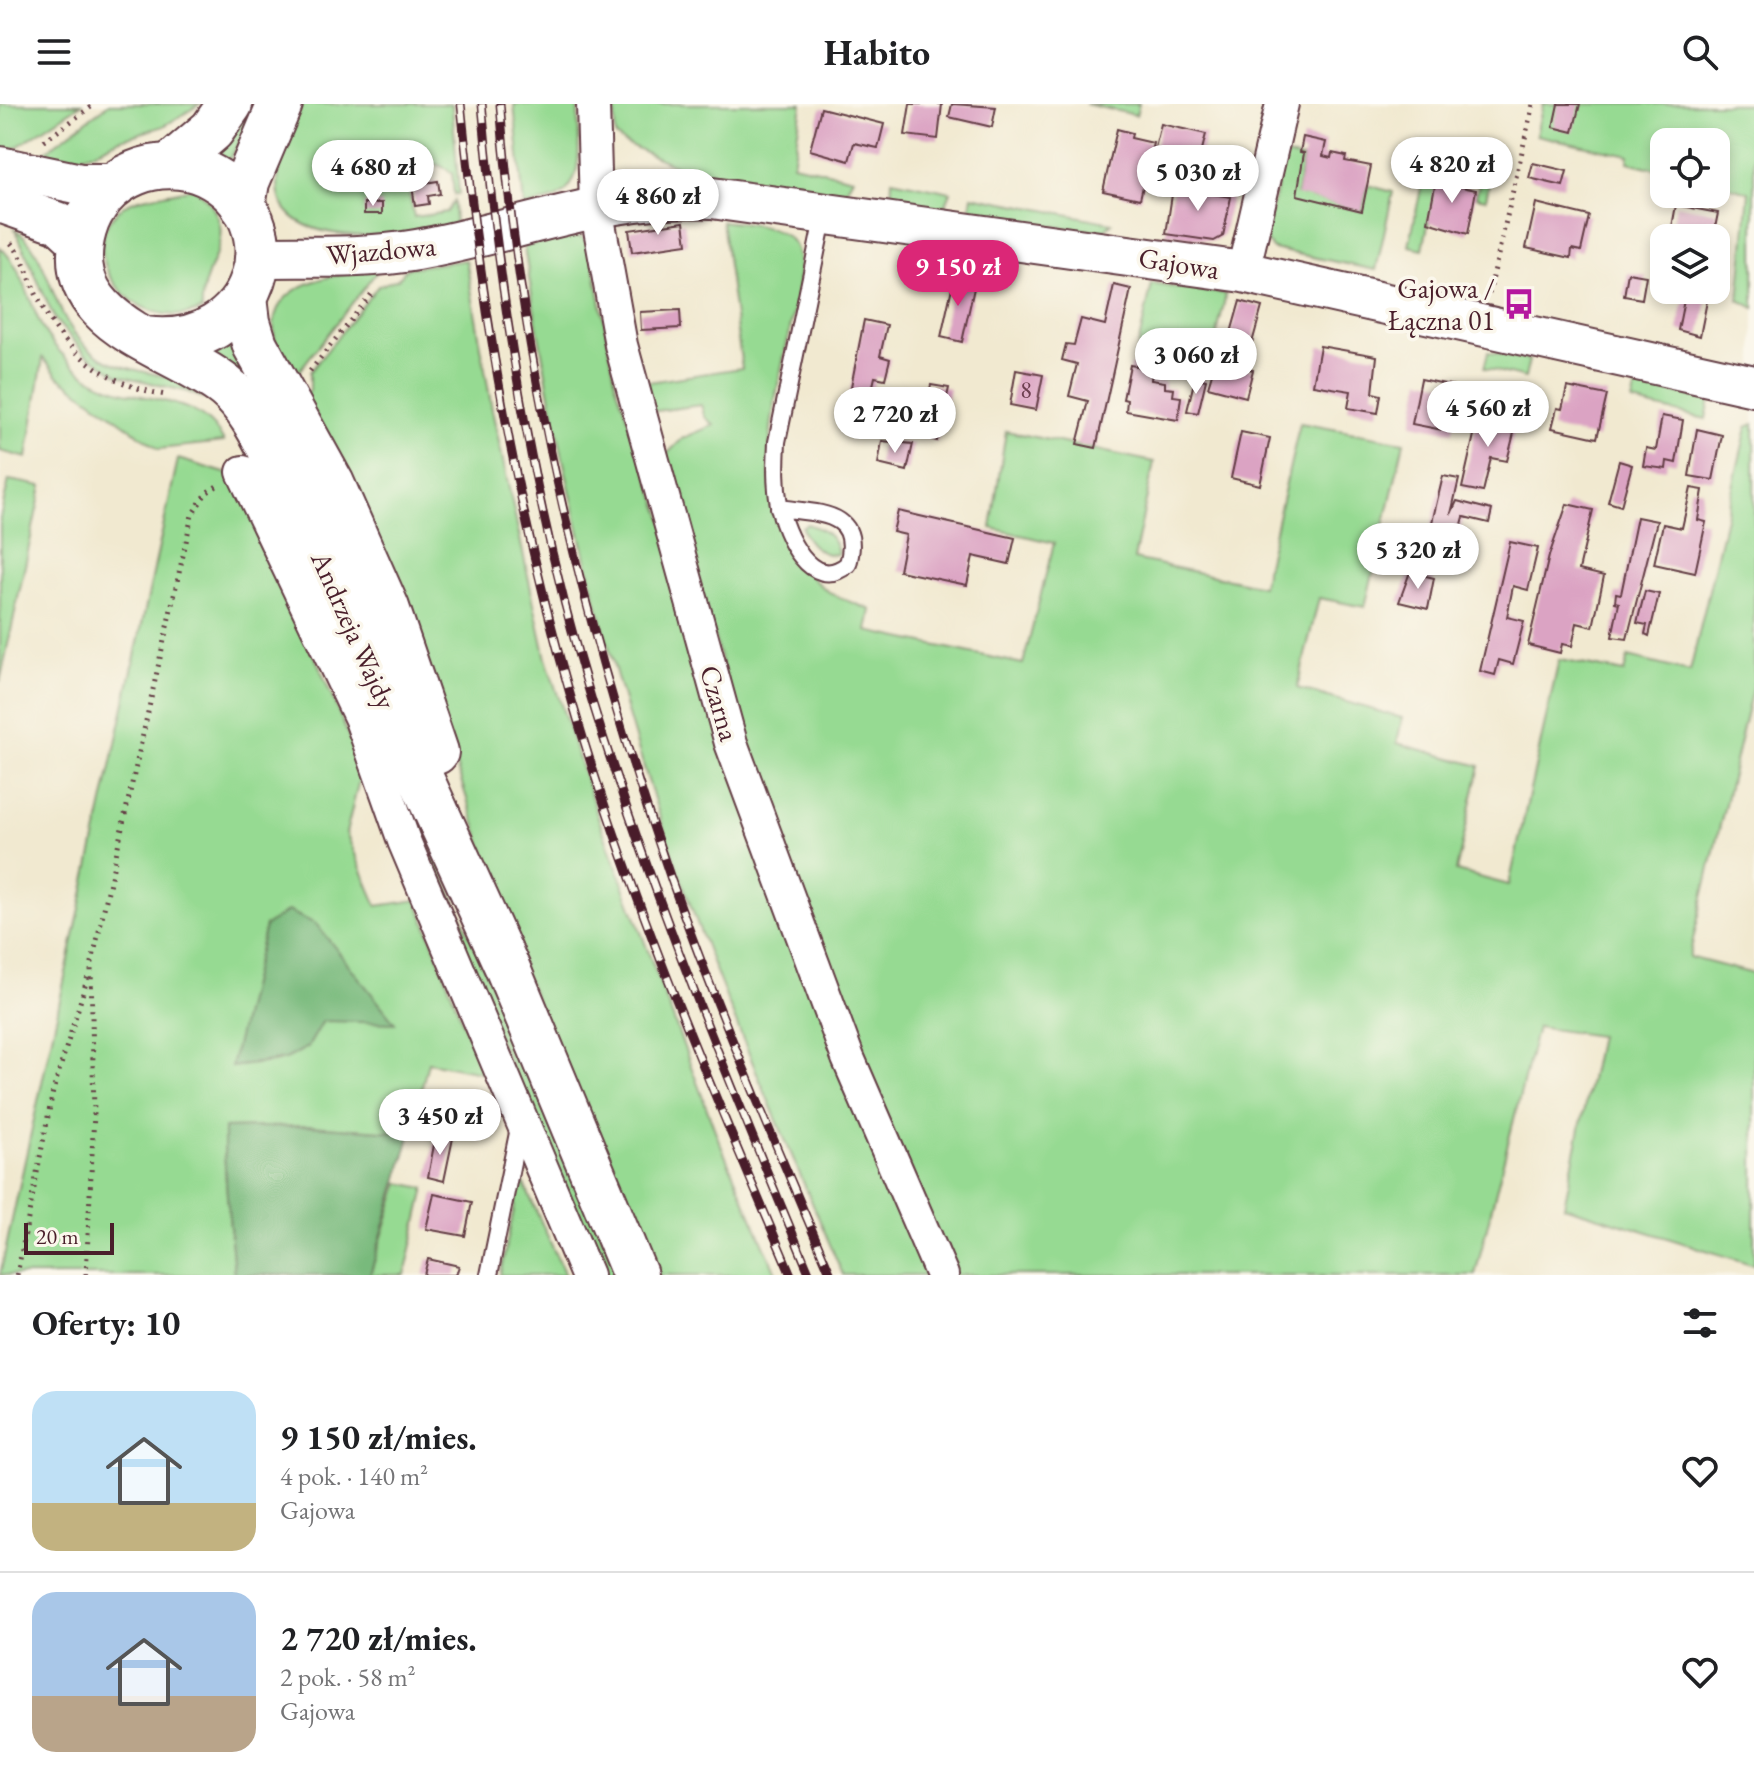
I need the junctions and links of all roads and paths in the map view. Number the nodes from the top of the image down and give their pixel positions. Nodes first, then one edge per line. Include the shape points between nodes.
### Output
1 (95, 104) edge
2 (230, 104) edge
3 (280, 104) edge
4 (593, 104) edge
5 (1282, 104) edge
6 (1533, 104) edge
7 (34, 148) dead end
8 (170, 166) junction
9 (0, 167) edge
10 (116, 184) junction
11 (0, 202) edge
12 (243, 206) junction
13 (596, 207) junction
14 (824, 213) junction
15 (81, 243) junction
16 (1243, 272) junction
17 (252, 277) junction
18 (375, 289) dead end
19 (1482, 324) junction
20 (145, 339) junction
21 (1754, 386) edge
22 (286, 397) junction
23 (243, 472) joint
24 (779, 508) junction
25 (91, 967) junction
26 (507, 967) junction
27 (521, 1118) junction
28 (17, 1275) edge
29 (86, 1275) edge
30 (489, 1275) edge
31 (587, 1275) edge
32 (635, 1275) edge
33 (942, 1275) edge

1 - 7 path
2 - 8 main road, Andrzeja Wajdy via 212,130
3 - 12 main road via 247,182
4 - 13 street, Czarna
5 - 16 street
6 - 19 path
8 - 10 main road, Andrzeja Wajdy via 133,174
8 - 12 main road, Andrzeja Wajdy via 211,177
9 - 10 street via 81,184
10 - 15 main road, Andrzeja Wajdy via 96,204
11 - 15 street via 59,223
12 - 17 main road, Andrzeja Wajdy via 250,219
13 - 14 street, Gajowa via 691,197
13 - 17 street, Wjazdowa via 417,251
13 - 33 street, Czarna via 640,421 731,743 848,1058
14 - 16 street, Gajowa
14 - 24 lane via 777,442
15 - 20 main road, Andrzeja Wajdy via 86,284 95,302 126,331
16 - 19 street, Gajowa
17 - 20 main road via 224,322 207,333 187,340
17 - 22 main road, Andrzeja Wajdy via 248,322 255,345
18 - 22 path via 308,374 303,388
19 - 21 street, Gajowa
20 - 26 main road, Andrzeja Wajdy via 227,388 253,419 335,584
22 - 26 main road, Andrzeja Wajdy via 387,608
23 - 25 path via 206,493 192,515
23 - 27 street via 360,717 404,841
24 - 24 lane via 790,540 809,567 829,573 848,564 851,539 840,519
25 - 28 path via 53,1091
25 - 29 path via 94,1114
26 - 32 main road, Andrzeja Wajdy
27 - 30 lane
27 - 31 street

